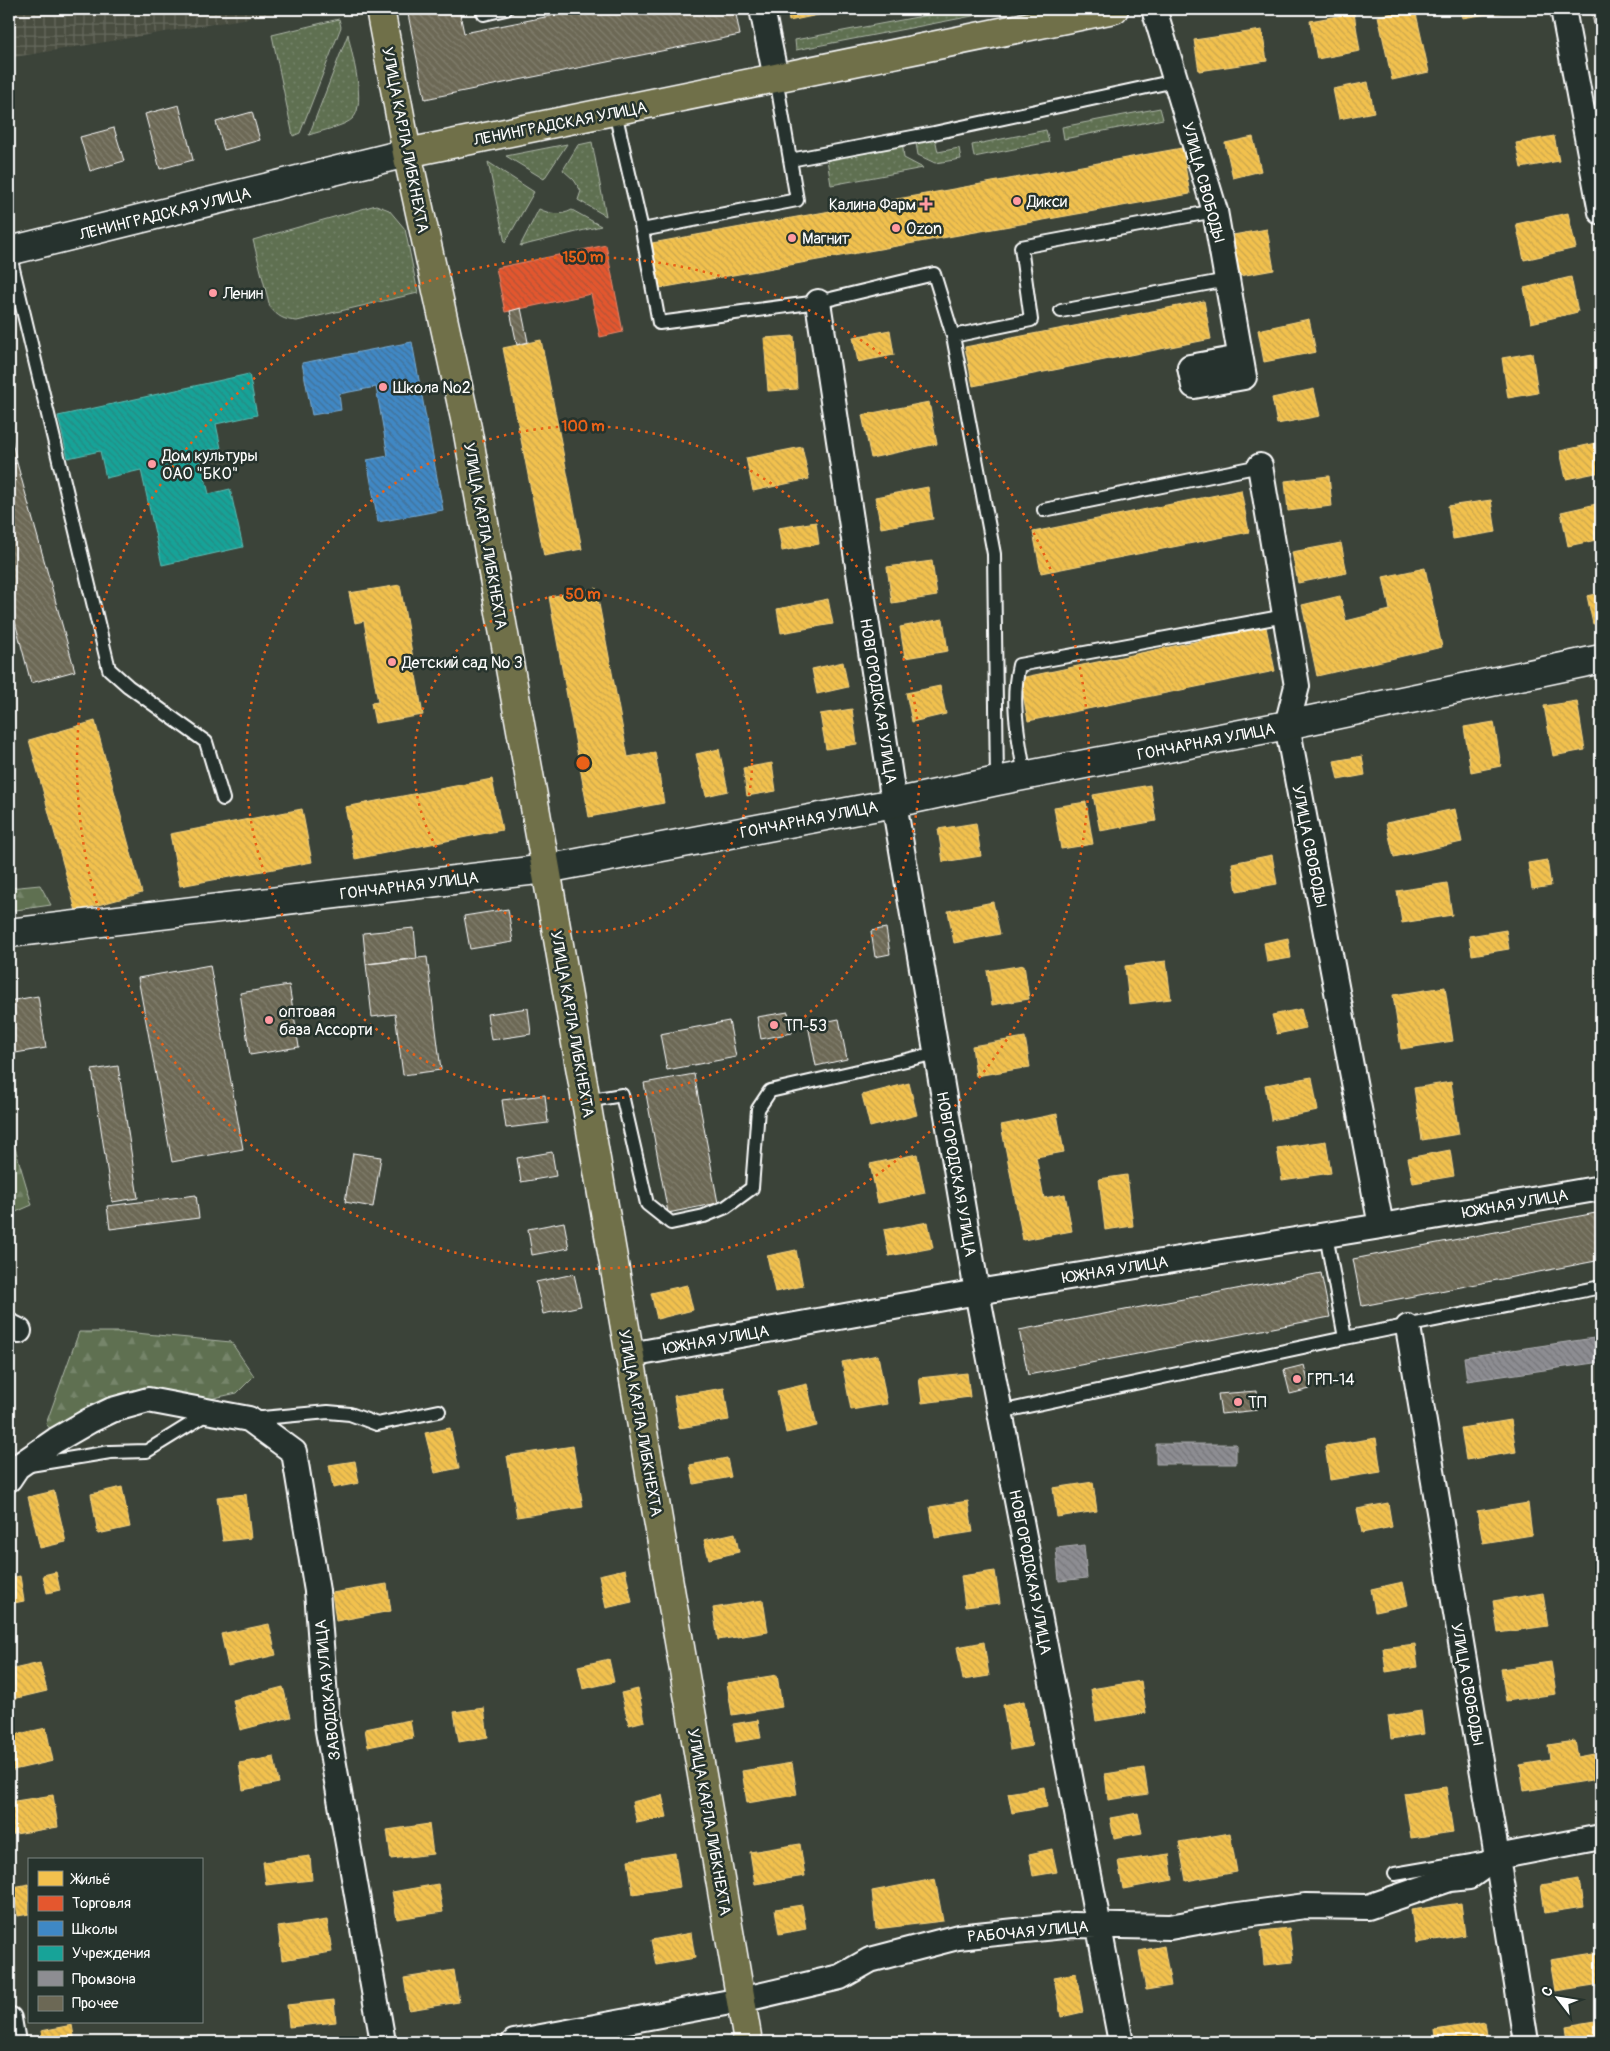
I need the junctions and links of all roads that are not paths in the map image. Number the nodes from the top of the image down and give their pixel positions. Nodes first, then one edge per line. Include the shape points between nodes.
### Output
1 (380, 9) edge
2 (482, 9) edge
3 (506, 9) edge
4 (762, 9) edge
5 (1114, 9) edge
6 (1154, 9) edge
7 (1563, 9) edge
8 (776, 78) junction
9 (1175, 80) junction
10 (615, 112) junction
11 (407, 153) junction
12 (790, 160) junction
13 (1215, 211) junction
14 (1601, 212) edge
15 (642, 230) junction
16 (9, 251) edge
17 (1227, 280) junction
18 (818, 302) junction
19 (1061, 311) dead end
20 (953, 336) junction
21 (1240, 358) dead end
22 (1260, 466) joint
23 (1044, 510) dead end
24 (1285, 616) junction
25 (1601, 658) edge
26 (1288, 725) junction
27 (1025, 777) junction
28 (997, 781) junction
29 (223, 799) dead end
30 (894, 803) junction
31 (546, 868) junction
32 (9, 933) edge
33 (937, 1054) junction
34 (586, 1101) junction
35 (1601, 1188) edge
36 (1381, 1226) junction
37 (1326, 1235) junction
38 (1601, 1287) edge
39 (977, 1292) junction
40 (1408, 1327) junction
41 (1346, 1338) junction
42 (630, 1355) junction
43 (439, 1411) dead end
44 (210, 1412) junction
45 (1000, 1412) junction
46 (249, 1419) junction
47 (73, 1430) junction
48 (63, 1459) junction
49 (13, 1473) edge
50 (1601, 1837) edge
51 (1497, 1857) junction
52 (1395, 1874) dead end
53 (1100, 1925) junction
54 (741, 2000) junction
55 (9, 2019) edge
56 (13, 2042) edge
57 (383, 2042) edge
58 (514, 2042) edge
59 (748, 2042) edge
60 (1121, 2042) edge
61 (1526, 2042) edge

1 - 11 main road, УЛИЦА КАРЛА ЛИБКНЕХТА
2 - 3 lane via 484,14
4 - 8 street
5 - 8 main road, ЛЕНИНГРАДСКАЯ УЛИЦА
6 - 9 street, УЛИЦА СВОБОДЫ
7 - 14 street
8 - 10 main road, ЛЕНИНГРАДСКАЯ УЛИЦА
8 - 12 lane
9 - 12 lane via 934,133
9 - 13 street, УЛИЦА СВОБОДЫ
10 - 11 main road, ЛЕНИНГРАДСКАЯ УЛИЦА
10 - 15 lane
11 - 16 street, ЛЕНИНГРАДСКАЯ УЛИЦА
11 - 31 main road, УЛИЦА КАРЛА ЛИБКНЕХТА via 467,428
12 - 15 lane via 797,200
13 - 17 street, УЛИЦА СВОБОДЫ
13 - 20 lane via 1021,247 1031,320
15 - 18 lane via 659,323
16 - 29 lane via 109,670 206,742
17 - 19 lane
17 - 21 street, УЛИЦА СВОБОДЫ
18 - 20 lane via 934,274
18 - 30 street, НОВГОРОДСКАЯ УЛИЦА
20 - 28 lane via 994,554
22 - 23 lane
22 - 24 street, УЛИЦА СВОБОДЫ
24 - 26 street, УЛИЦА СВОБОДЫ via 1297,686
24 - 27 lane via 1019,666 1014,686
25 - 26 street, ГОНЧАРНАЯ УЛИЦА
26 - 27 street, ГОНЧАРНАЯ УЛИЦА
26 - 36 street, УЛИЦА СВОБОДЫ
27 - 28 street, ГОНЧАРНАЯ УЛИЦА
28 - 30 street, ГОНЧАРНАЯ УЛИЦА
30 - 31 street, ГОНЧАРНАЯ УЛИЦА
30 - 33 street, НОВГОРОДСКАЯ УЛИЦА
31 - 32 street, ГОНЧАРНАЯ УЛИЦА
31 - 34 main road, УЛИЦА КАРЛА ЛИБКНЕХТА
33 - 34 lane via 770,1091 758,1109 752,1188 726,1207 671,1223 647,1204 622,1095
33 - 39 street, НОВГОРОДСКАЯ УЛИЦА
34 - 42 main road, УЛИЦА КАРЛА ЛИБКНЕХТА
35 - 36 street, ЮЖНАЯ УЛИЦА
36 - 37 street, ЮЖНАЯ УЛИЦА
37 - 39 street, ЮЖНАЯ УЛИЦА
37 - 41 lane
38 - 40 lane
39 - 42 street, ЮЖНАЯ УЛИЦА
39 - 45 street, НОВГОРОДСКАЯ УЛИЦА
40 - 41 lane
40 - 51 street, УЛИЦА СВОБОДЫ
41 - 45 lane
42 - 54 main road, УЛИЦА КАРЛА ЛИБКНЕХТА
43 - 46 lane via 377,1424 350,1414 328,1412
44 - 46 street
44 - 47 street via 148,1400 112,1410
44 - 48 lane via 147,1451 110,1452
45 - 53 street, НОВГОРОДСКАЯ УЛИЦА
46 - 57 street, ЗАВОДСКАЯ УЛИЦА via 294,1452 317,1591 327,1725
47 - 48 lane
47 - 49 street
48 - 49 lane
50 - 51 street, РАБОЧАЯ УЛИЦА
51 - 52 lane
51 - 53 street, РАБОЧАЯ УЛИЦА via 1469,1877 1450,1879 1368,1907 1305,1906 1170,1927
51 - 61 street, УЛИЦА СВОБОДЫ
53 - 54 street, РАБОЧАЯ УЛИЦА via 958,1937 870,1960 840,1977
53 - 60 street, НОВГОРОДСКАЯ УЛИЦА
54 - 58 street, РАБОЧАЯ УЛИЦА
54 - 59 main road, УЛИЦА КАРЛА ЛИБКНЕХТА
55 - 56 street

